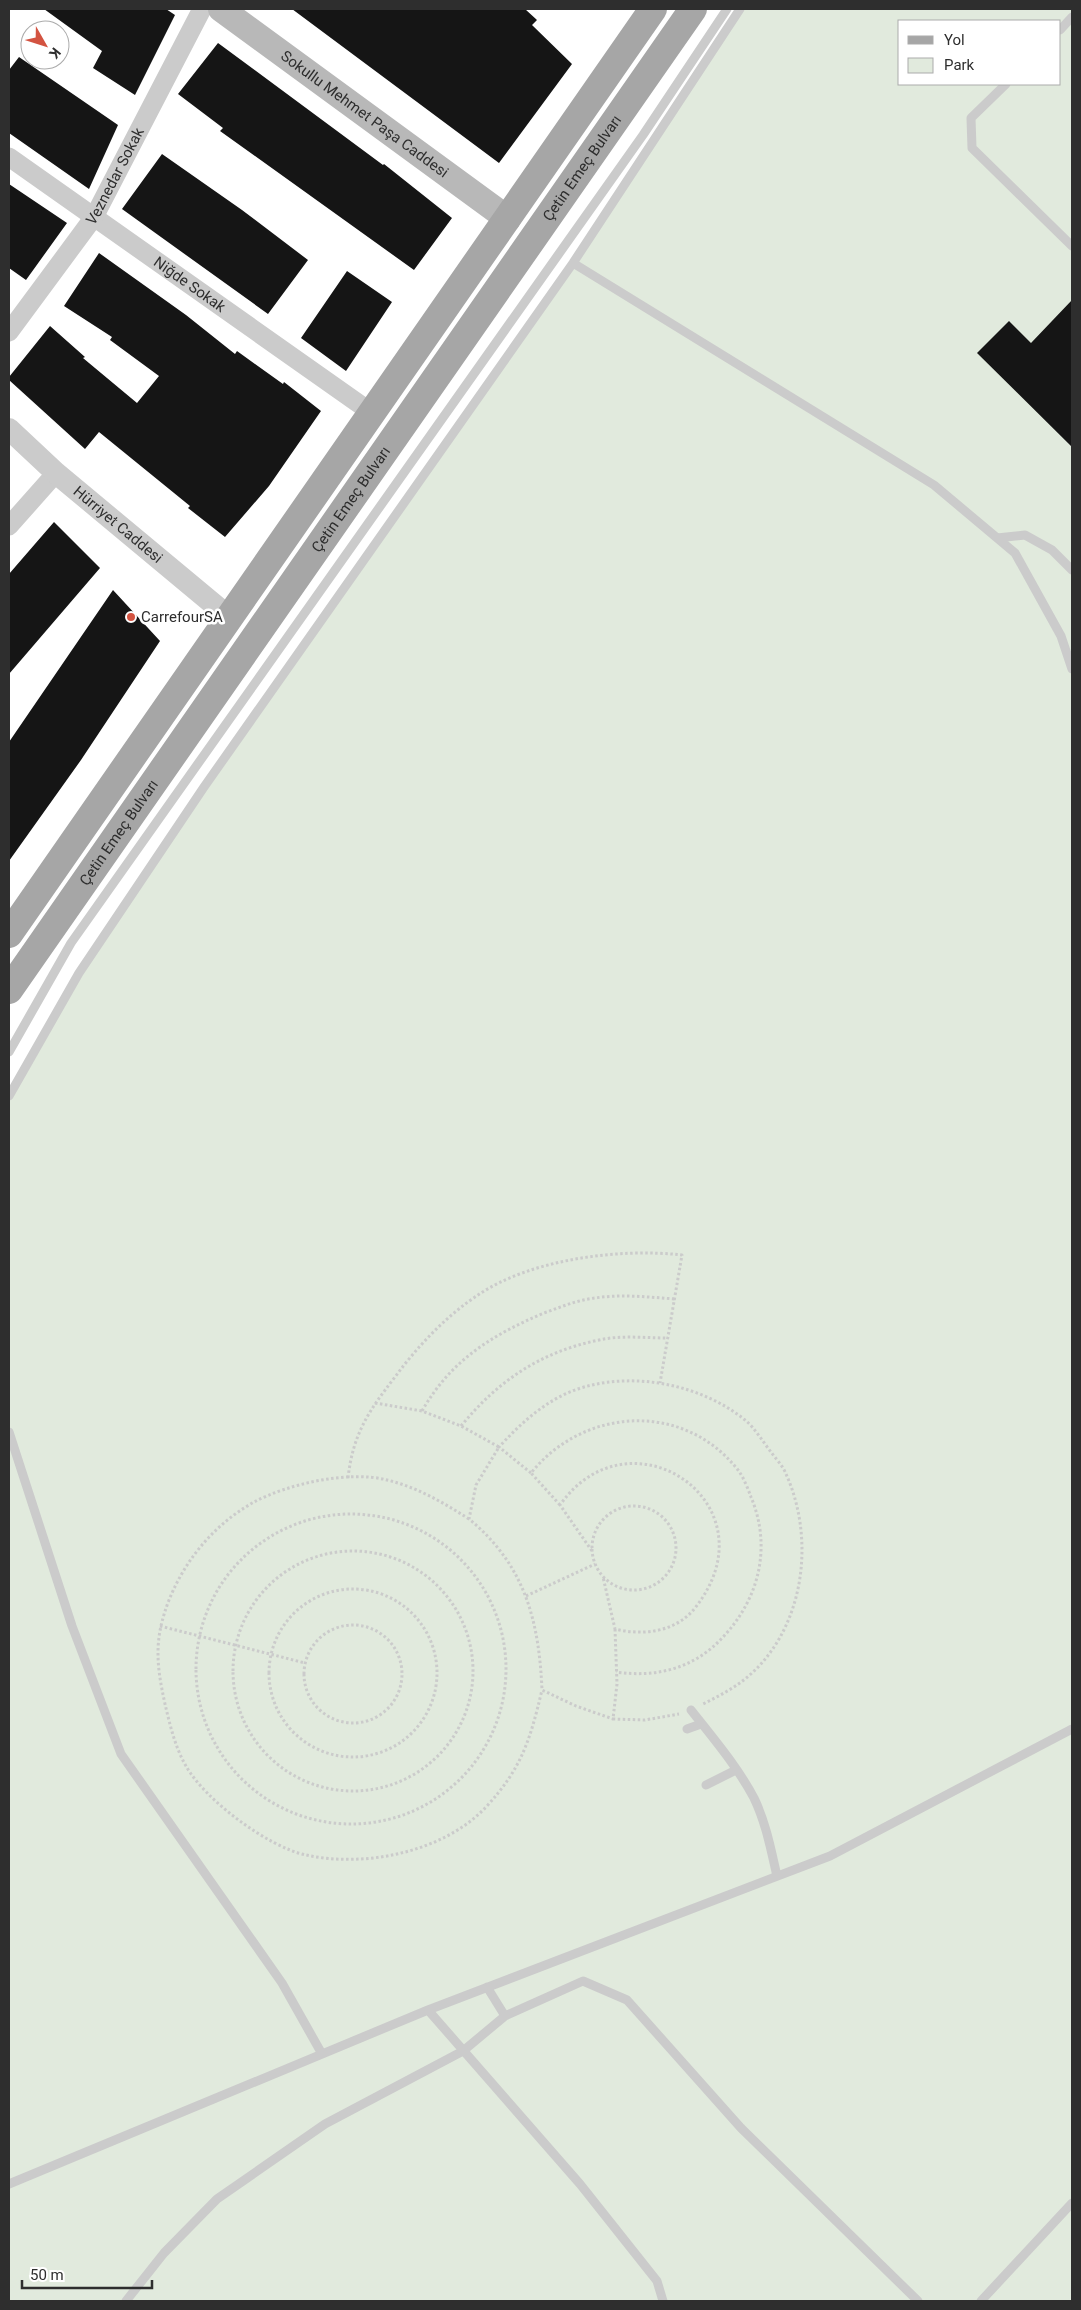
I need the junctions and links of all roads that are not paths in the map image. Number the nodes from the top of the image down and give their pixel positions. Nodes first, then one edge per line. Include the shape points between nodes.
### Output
1 (202, 9) edge
2 (221, 9) edge
3 (653, 9) edge
4 (693, 9) edge
5 (727, 9) edge
6 (740, 9) edge
7 (1072, 17) edge
8 (1061, 29) edge
9 (1005, 85) edge
10 (9, 157) edge
11 (94, 217) junction
12 (508, 219) junction
13 (534, 238) junction
14 (1072, 246) edge
15 (573, 263) junction
16 (9, 332) edge
17 (372, 413) junction
18 (9, 429) edge
19 (56, 473) junction
20 (9, 526) edge
21 (996, 538) junction
22 (1072, 570) edge
23 (229, 617) junction
24 (1072, 669) edge
25 (9, 934) edge
26 (9, 990) edge
27 (9, 1052) edge
28 (9, 1096) edge
29 (9, 1432) edge
30 (690, 1710) road end
31 (701, 1724) junction
32 (688, 1729) dead end
33 (1072, 1729) edge
34 (736, 1770) junction
35 (706, 1785) dead end
36 (777, 1876) junction
37 (487, 1988) junction
38 (428, 2010) junction
39 (505, 2016) junction
40 (462, 2051) junction
41 (322, 2054) junction
42 (9, 2184) edge
43 (1072, 2203) edge
44 (126, 2301) edge
45 (663, 2301) edge
46 (918, 2301) edge
47 (981, 2301) edge

1 - 11 street, Veznedar Sokak
2 - 12 main road, Sokullu Mehmet Paşa Caddesi
3 - 12 main road
4 - 13 main road, Çetin Emeç Bulvarı
5 - 27 lane via 643,136 71,943
6 - 15 lane
7 - 8 lane
9 - 14 lane via 972,118 972,148
10 - 11 street, Niğde Sokak
11 - 16 street, Veznedar Sokak
11 - 17 street, Niğde Sokak
12 - 13 main road
12 - 17 main road
13 - 26 main road, Çetin Emeç Bulvarı
15 - 21 lane via 934,485
15 - 28 lane via 193,803 79,973
17 - 23 main road
18 - 19 street, Hürriyet Caddesi
19 - 20 street
19 - 23 street, Hürriyet Caddesi
21 - 22 lane via 1025,536 1052,550
21 - 24 lane via 1015,553 1061,636
23 - 25 main road
29 - 41 lane via 72,1626 121,1754 282,1983
30 - 31 lane
31 - 32 lane
31 - 34 lane
33 - 36 lane via 830,1856
34 - 35 lane
34 - 36 lane via 754,1799
36 - 37 lane
37 - 38 lane
37 - 39 lane
38 - 40 lane
38 - 41 lane
39 - 40 lane
39 - 46 lane via 583,1981 627,2000 741,2128
40 - 44 lane via 325,2124 217,2200 164,2253
40 - 45 lane via 580,2184 656,2281
41 - 42 lane
43 - 47 lane

